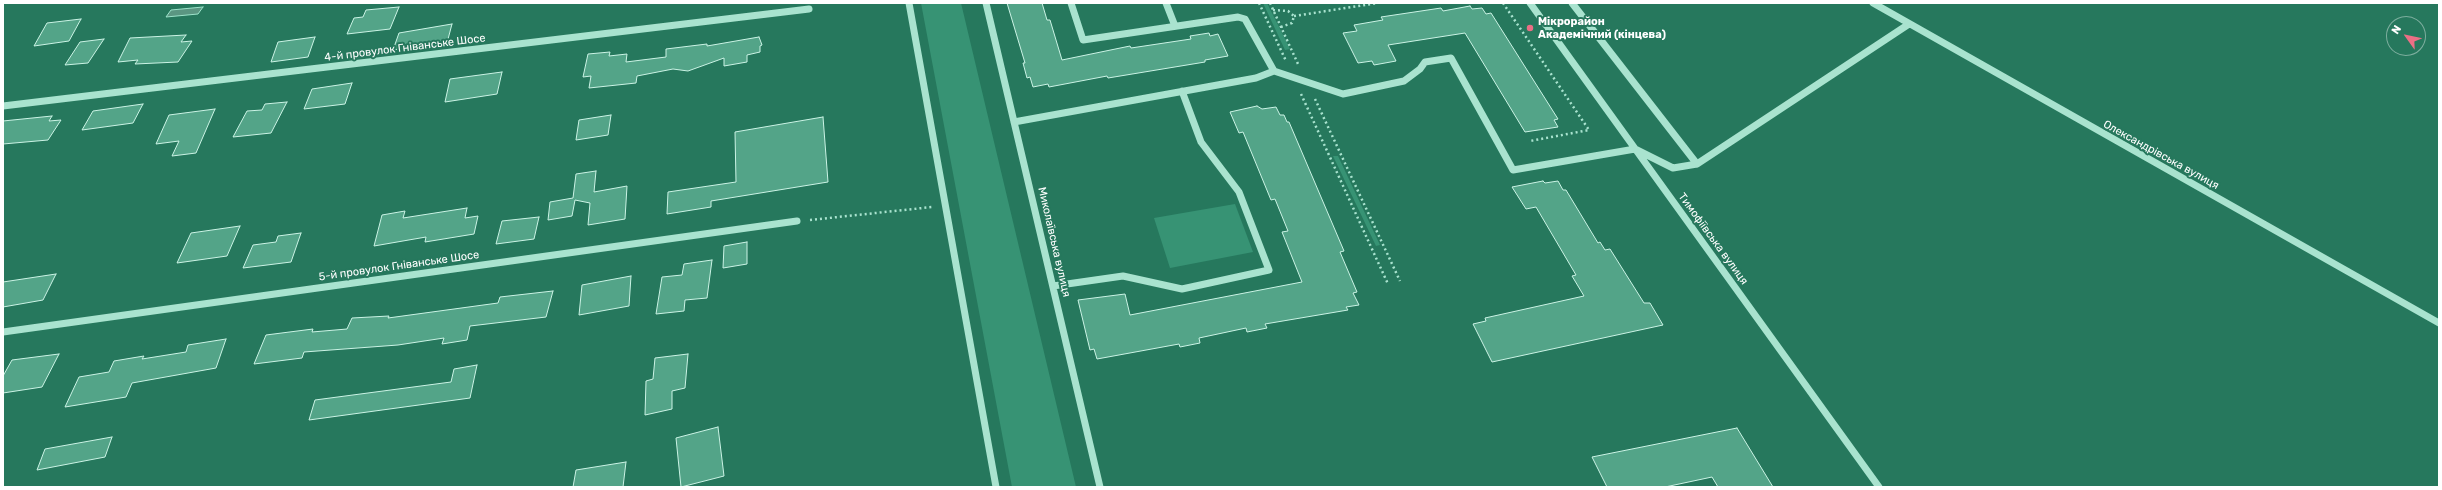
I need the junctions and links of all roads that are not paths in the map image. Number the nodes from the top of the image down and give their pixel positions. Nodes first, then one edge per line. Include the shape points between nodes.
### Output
1 (909, 3) edge
2 (986, 3) edge
3 (1070, 3) edge
4 (1166, 3) edge
5 (1530, 3) edge
6 (1572, 3) edge
7 (1873, 3) edge
8 (809, 9) dead end
9 (1909, 24) junction
10 (1175, 26) junction
11 (1274, 71) junction
12 (1182, 91) junction
13 (3, 106) edge
14 (1014, 122) junction
15 (1635, 149) junction
16 (1697, 164) junction
17 (797, 221) road end
18 (1053, 286) junction
19 (2439, 323) edge
20 (3, 332) edge
21 (996, 487) edge
22 (1100, 487) edge
23 (1879, 487) edge

1 - 21 street
2 - 14 street, Миколаївська вулиця
3 - 10 street via 1083,40
4 - 10 street
5 - 15 street, Тимофіївська вулиця
6 - 16 street
7 - 9 street, Олександрівська вулиця
8 - 13 street, 4-й провулок Гніванське Шосе
9 - 16 street
9 - 19 street, Олександрівська вулиця
10 - 11 street via 1238,17 1245,19
11 - 12 street via 1256,78
11 - 15 street via 1343,94 1404,81 1425,62 1451,58 1513,170
12 - 14 street
12 - 18 street via 1201,142 1239,192 1269,270 1182,289 1123,276
14 - 18 street, Миколаївська вулиця
15 - 16 street via 1673,168
15 - 23 street, Тимофіївська вулиця
17 - 20 street, 5-й провулок Гніванське Шосе
18 - 22 street, Миколаївська вулиця

